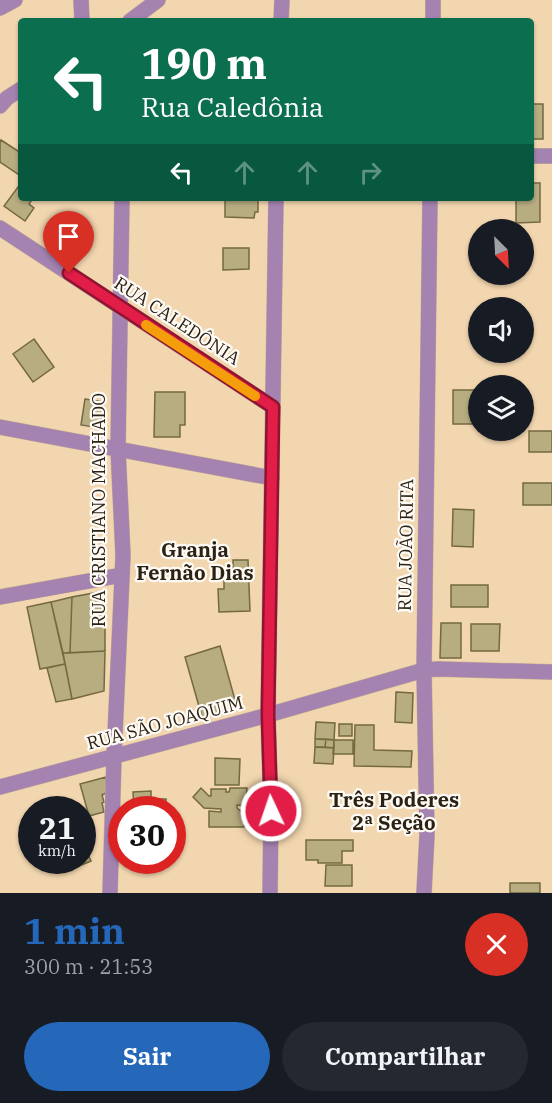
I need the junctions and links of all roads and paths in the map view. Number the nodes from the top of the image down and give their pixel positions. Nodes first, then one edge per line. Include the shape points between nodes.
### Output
1 (15, 0) edge
2 (81, 0) edge
3 (158, 0) edge
4 (282, 0) edge
5 (433, 0) edge
6 (0, 8) edge
7 (82, 18) edge
8 (134, 18) edge
9 (281, 18) edge
10 (433, 18) edge
11 (18, 90) edge
12 (0, 106) edge
13 (534, 156) edge
14 (552, 156) edge
15 (122, 201) edge
16 (276, 201) edge
17 (430, 201) edge
18 (0, 228) edge
19 (120, 308) junction
20 (273, 407) junction
21 (0, 427) edge
22 (118, 449) junction
23 (272, 478) junction
24 (122, 575) junction
25 (0, 597) edge
26 (424, 670) junction
27 (552, 672) edge
28 (268, 715) junction
29 (114, 757) junction
30 (0, 787) edge
31 (110, 893) edge
32 (270, 893) edge
33 (424, 893) edge

1 - 6 street
2 - 7 street
3 - 8 street
4 - 9 street
5 - 10 street
11 - 12 street
13 - 14 street
15 - 19 street, RUA CRISTIANO MACHADO
16 - 20 street
17 - 26 street, RUA JOÃO RITA
18 - 19 street, RUA CALEDÔNIA
19 - 20 street, RUA CALEDÔNIA
19 - 22 street, RUA CRISTIANO MACHADO
20 - 23 street
21 - 22 street
22 - 23 street
22 - 24 street, RUA CRISTIANO MACHADO
23 - 28 street
24 - 25 street
24 - 29 street, RUA CRISTIANO MACHADO
26 - 27 street, RUA SÃO JOAQUIM
26 - 28 street, RUA SÃO JOAQUIM
26 - 33 street, RUA JOÃO RITA
28 - 29 street, RUA SÃO JOAQUIM
28 - 32 street
29 - 30 street, RUA SÃO JOAQUIM
29 - 31 street, RUA CRISTIANO MACHADO

